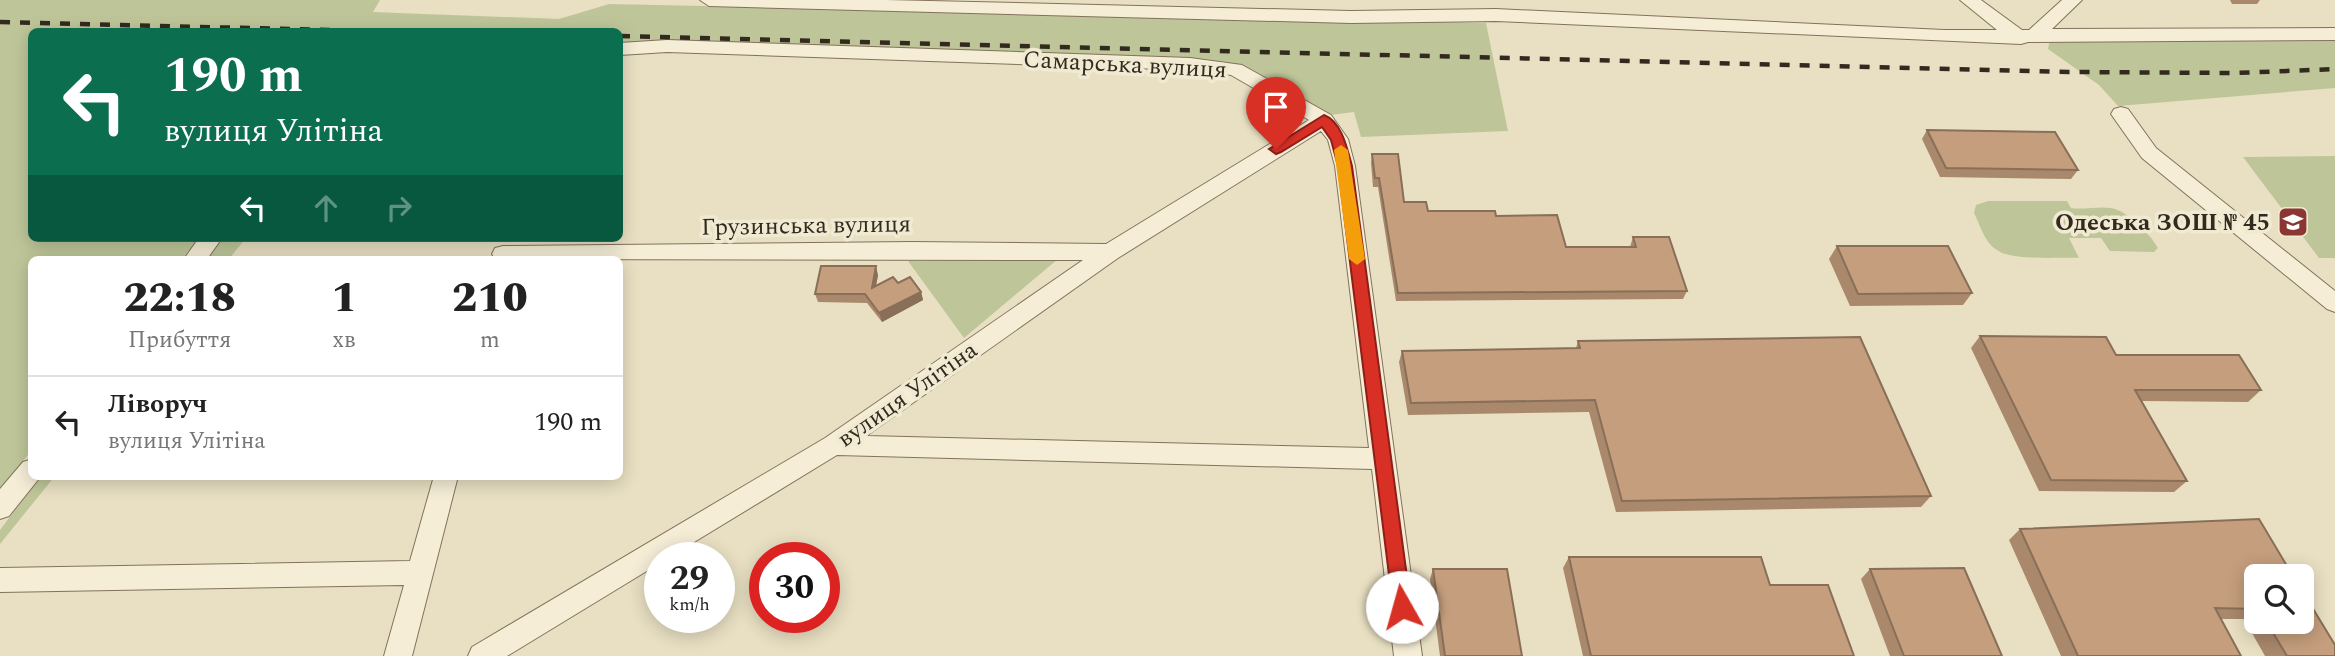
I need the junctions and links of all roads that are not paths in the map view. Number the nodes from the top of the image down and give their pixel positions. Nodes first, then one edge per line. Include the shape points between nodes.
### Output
1 (709, 0) edge
2 (1520, 0) edge
3 (1969, 0) edge
4 (2073, 0) edge
5 (964, 4) edge
6 (1350, 8) edge
7 (1496, 15) junction
8 (2335, 34) edge
9 (2027, 37) junction
10 (623, 49) edge
11 (2121, 114) dead end
12 (1324, 120) junction
13 (208, 242) edge
14 (504, 250) edge
15 (1110, 252) junction
16 (197, 256) edge
17 (2335, 303) edge
18 (834, 445) junction
19 (1383, 459) junction
20 (28, 474) edge
21 (445, 480) edge
22 (0, 508) edge
23 (421, 573) junction
24 (0, 580) edge
25 (398, 656) edge
26 (482, 656) edge
27 (1408, 656) edge

1 - 5 street
2 - 7 street
3 - 9 street
4 - 9 street
5 - 6 street
6 - 7 street
7 - 9 street
8 - 9 street
10 - 12 street, Самарська вулиця via 681,46 1190,64 1235,69
11 - 17 street via 2149,153
12 - 15 street, вулиця Улітіна
12 - 19 street via 1338,139 1345,166
13 - 16 street
14 - 15 street, Грузинська вулиця
15 - 18 street, вулиця Улітіна
18 - 19 street
18 - 26 street, вулиця Улітіна
19 - 27 street
20 - 22 street
21 - 23 street
23 - 24 street
23 - 25 street

